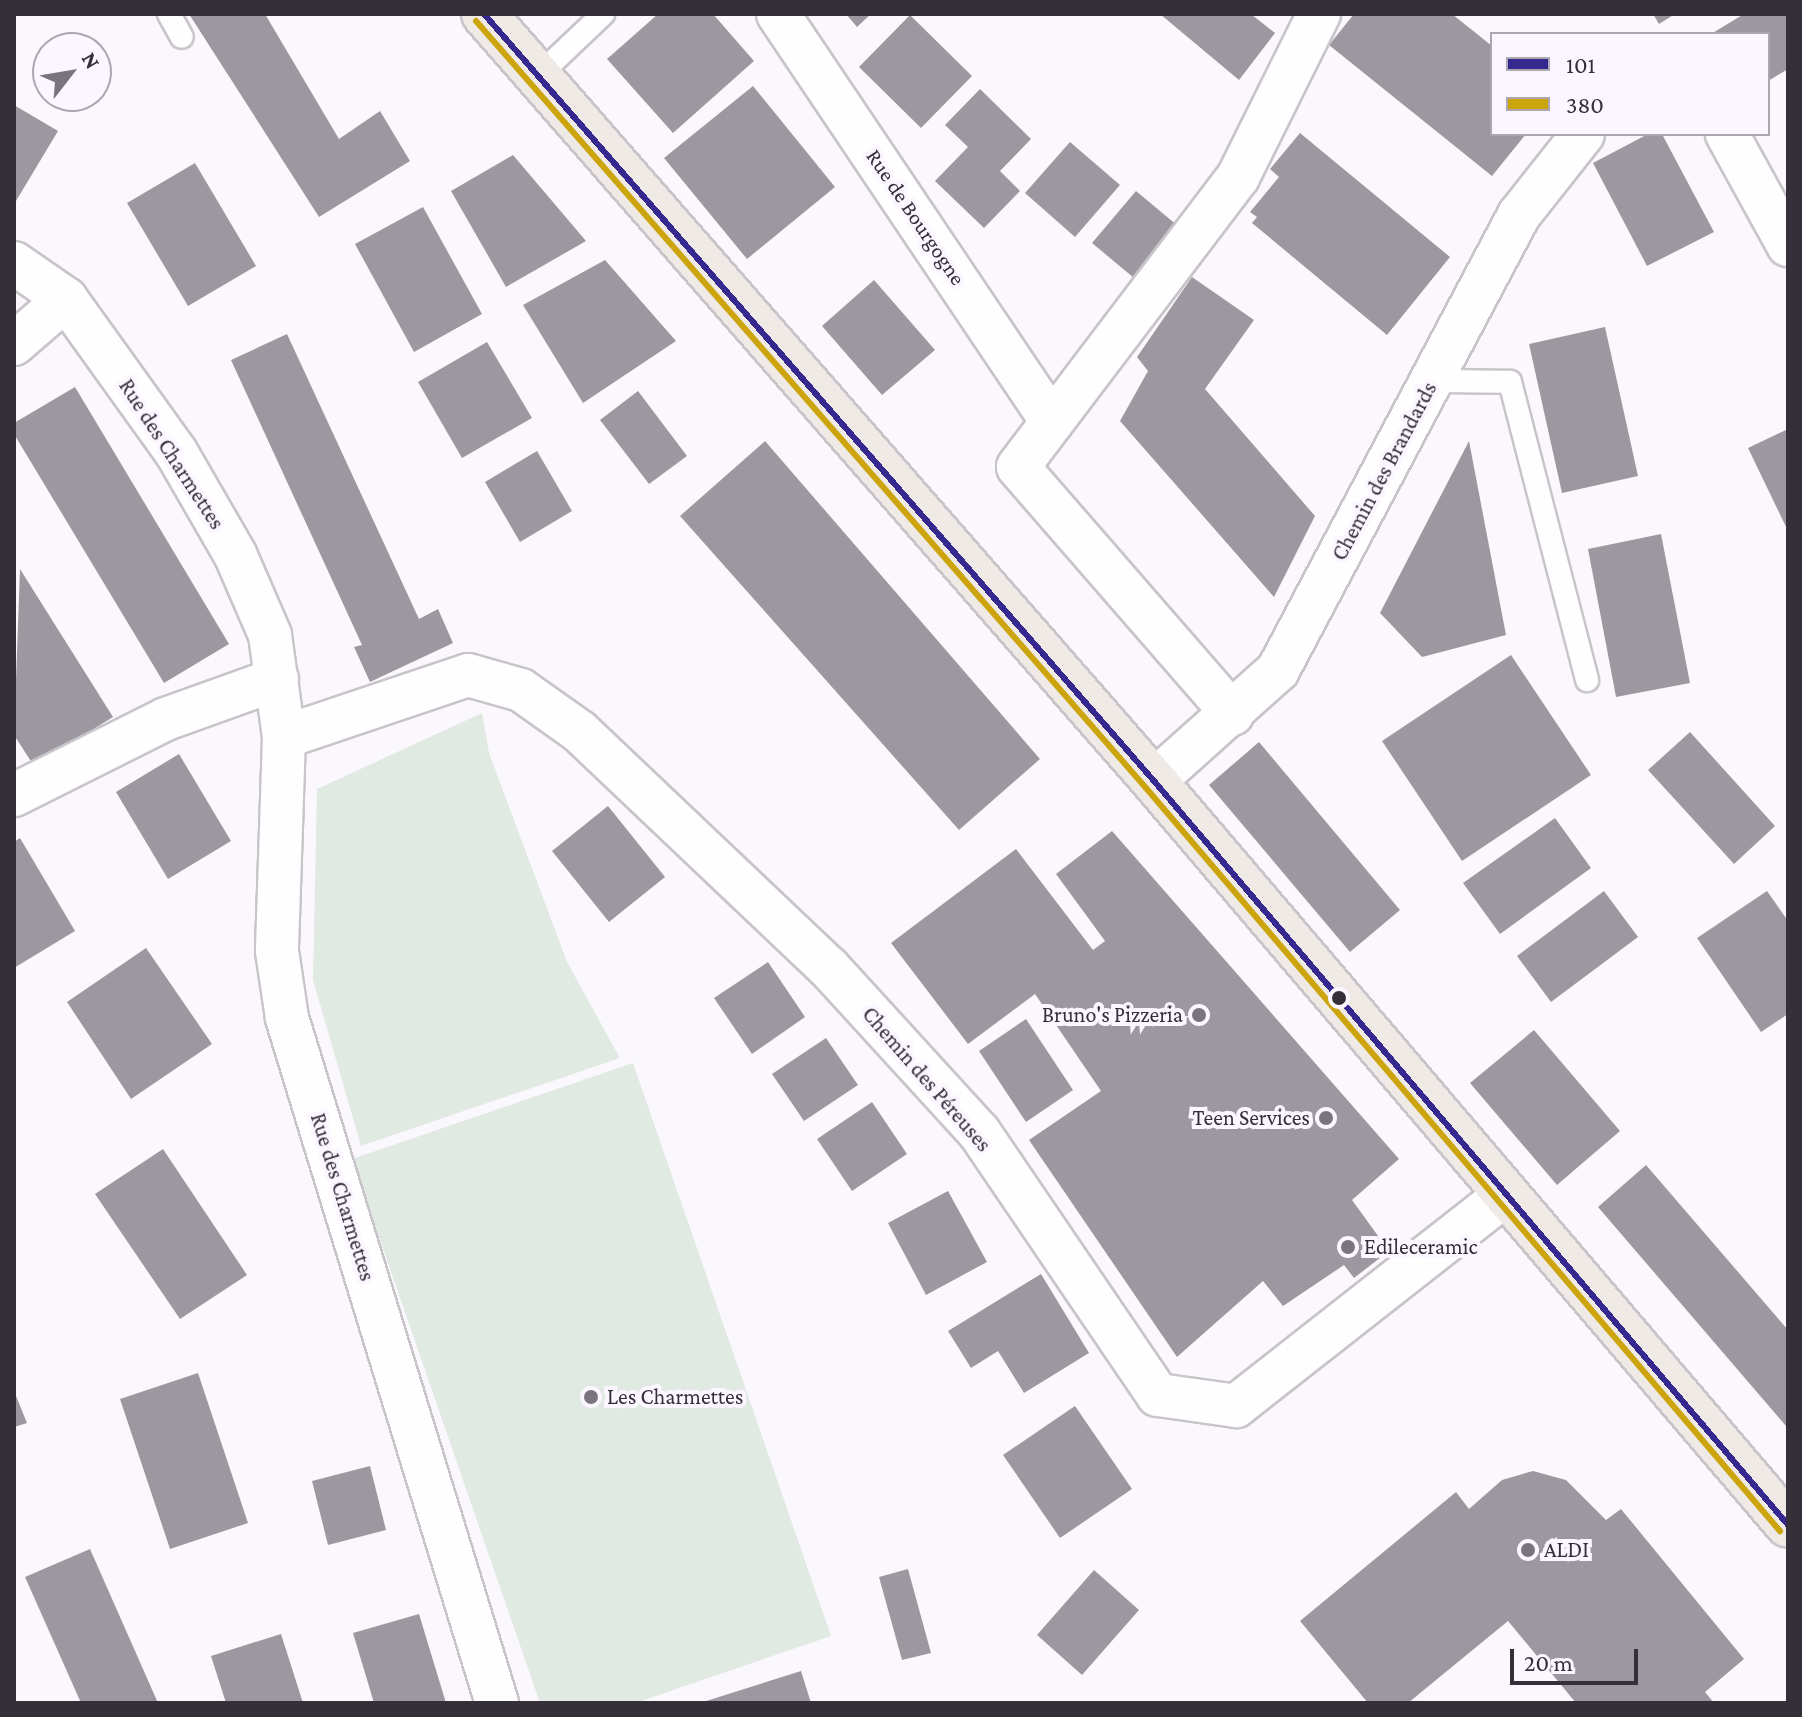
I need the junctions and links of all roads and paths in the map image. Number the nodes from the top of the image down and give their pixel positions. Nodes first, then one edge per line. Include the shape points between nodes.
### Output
1 (169, 14) edge
2 (484, 14) edge
3 (603, 14) edge
4 (778, 14) edge
5 (1319, 14) edge
6 (182, 37) dead end
7 (538, 76) junction
8 (1581, 136) edge
9 (1728, 136) edge
10 (1788, 245) edge
11 (14, 263) edge
12 (66, 299) junction
13 (14, 344) edge
14 (1432, 381) junction
15 (1052, 422) junction
16 (277, 679) junction
17 (1587, 680) dead end
18 (1233, 714) junction
19 (284, 737) junction
20 (1154, 781) junction
21 (14, 795) edge
22 (1505, 1195) junction
23 (1788, 1525) edge
24 (497, 1703) edge

1 - 6 lane
2 - 7 main road
3 - 7 lane
4 - 15 street, Rue de Bourgogne
5 - 15 street via 1238,177
7 - 20 main road
8 - 14 street, Chemin des Brandards via 1519,215
9 - 10 street
11 - 12 street, Rue des Charmettes
12 - 13 street
12 - 16 street, Rue des Charmettes via 176,452 235,554 270,635
14 - 17 lane via 1510,382
14 - 18 street, Chemin des Brandards via 1278,670
15 - 18 street via 1018,467
16 - 19 street, Rue des Charmettes
16 - 21 street via 166,719
18 - 20 street, Chemin des Brandards
19 - 22 street, Chemin des Péreuses via 468,675 521,690 580,732 829,968 979,1132 1158,1395 1236,1406
19 - 24 street, Rue des Charmettes via 277,951 287,1018
20 - 22 main road
22 - 23 main road

